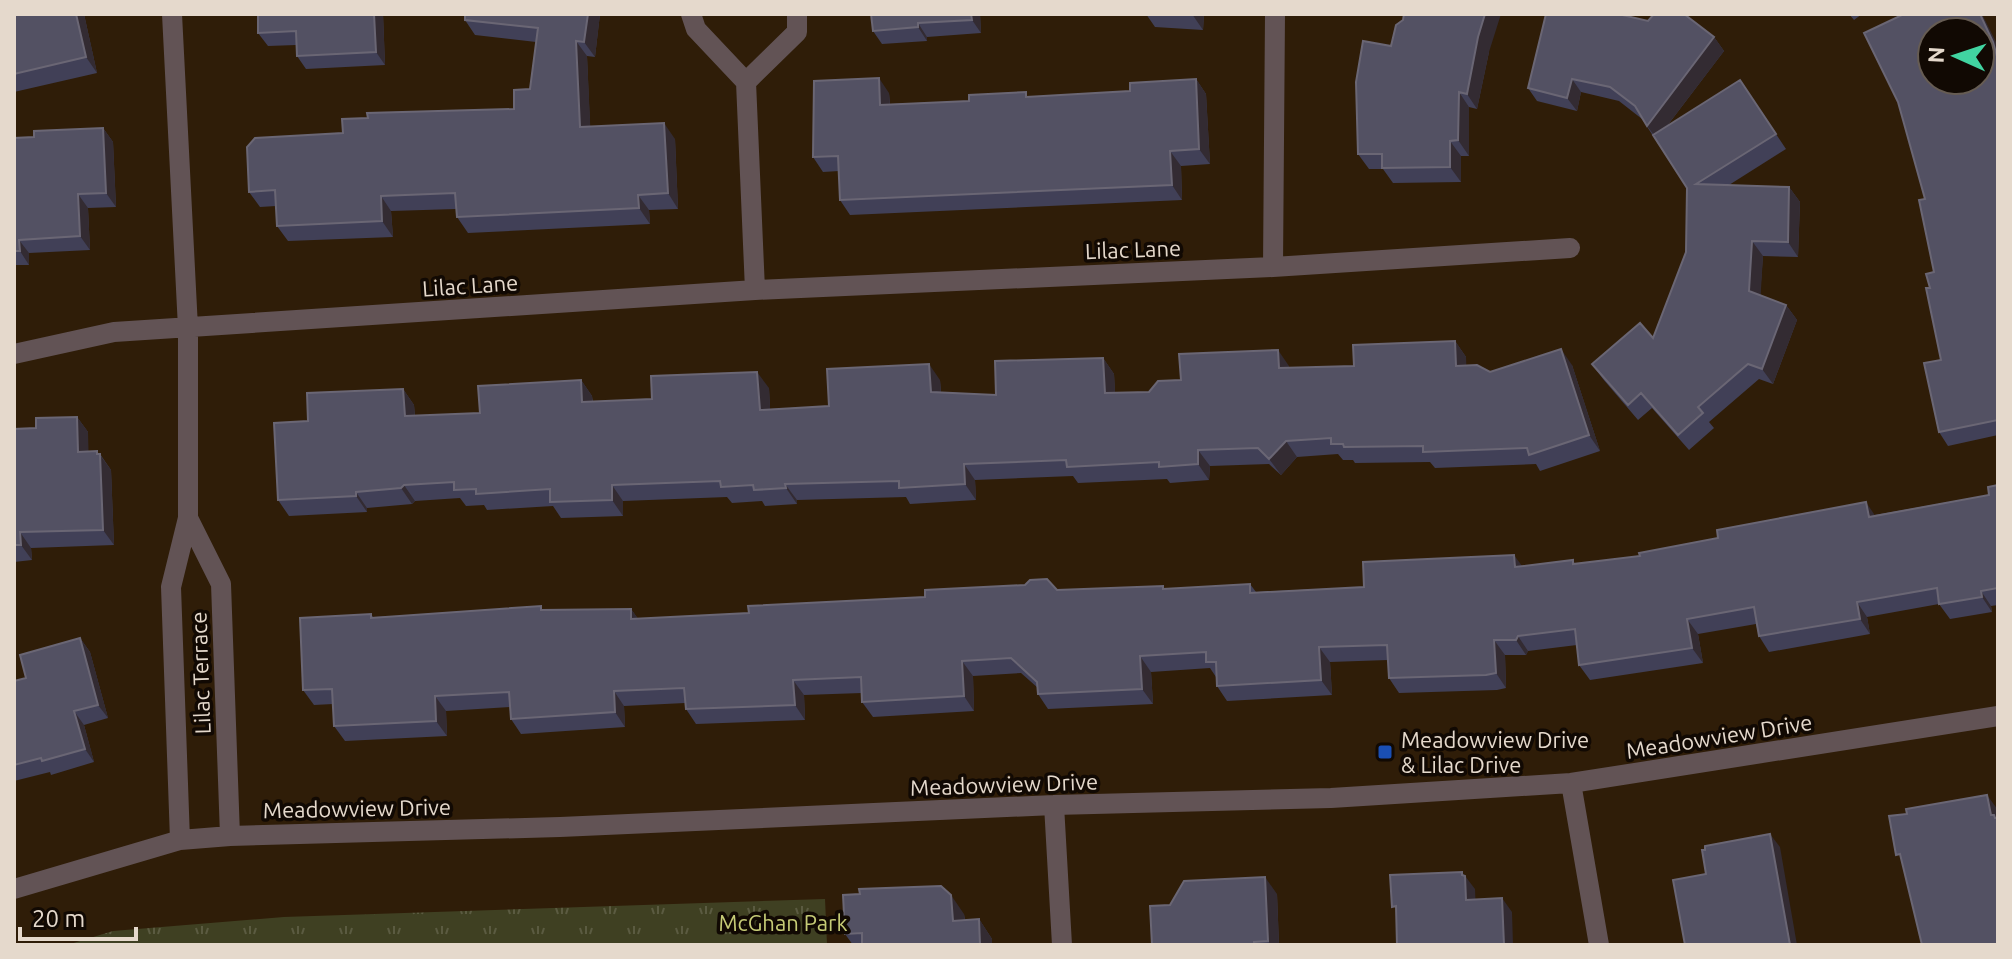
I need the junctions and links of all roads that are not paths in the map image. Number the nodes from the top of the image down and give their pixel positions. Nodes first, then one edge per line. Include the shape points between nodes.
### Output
1 (172, 14) edge
2 (691, 14) edge
3 (797, 14) edge
4 (1275, 14) edge
5 (746, 82) junction
6 (1570, 248) dead end
7 (1273, 267) junction
8 (755, 290) junction
9 (188, 328) junction
10 (14, 354) edge
11 (188, 518) junction
12 (1998, 716) edge
13 (1571, 783) junction
14 (1054, 805) junction
15 (230, 836) junction
16 (180, 840) junction
17 (14, 889) edge
18 (1062, 945) edge
19 (1599, 945) edge

1 - 9 street, Lilac Terrace
2 - 5 street via 696,29
3 - 5 street via 797,32
4 - 7 street
5 - 8 street
6 - 7 street, Lilac Lane
7 - 8 street, Lilac Lane
8 - 9 street, Lilac Lane
9 - 10 street via 114,332
9 - 11 street, Lilac Terrace
11 - 15 street, Lilac Terrace via 221,584
11 - 16 street, Lilac Terrace via 171,587
12 - 13 street, Meadowview Drive
13 - 14 street, Meadowview Drive via 1331,798
13 - 19 street
14 - 15 street, Meadowview Drive
14 - 18 street
15 - 16 street, Meadowview Drive
16 - 17 street, Meadowview Drive

